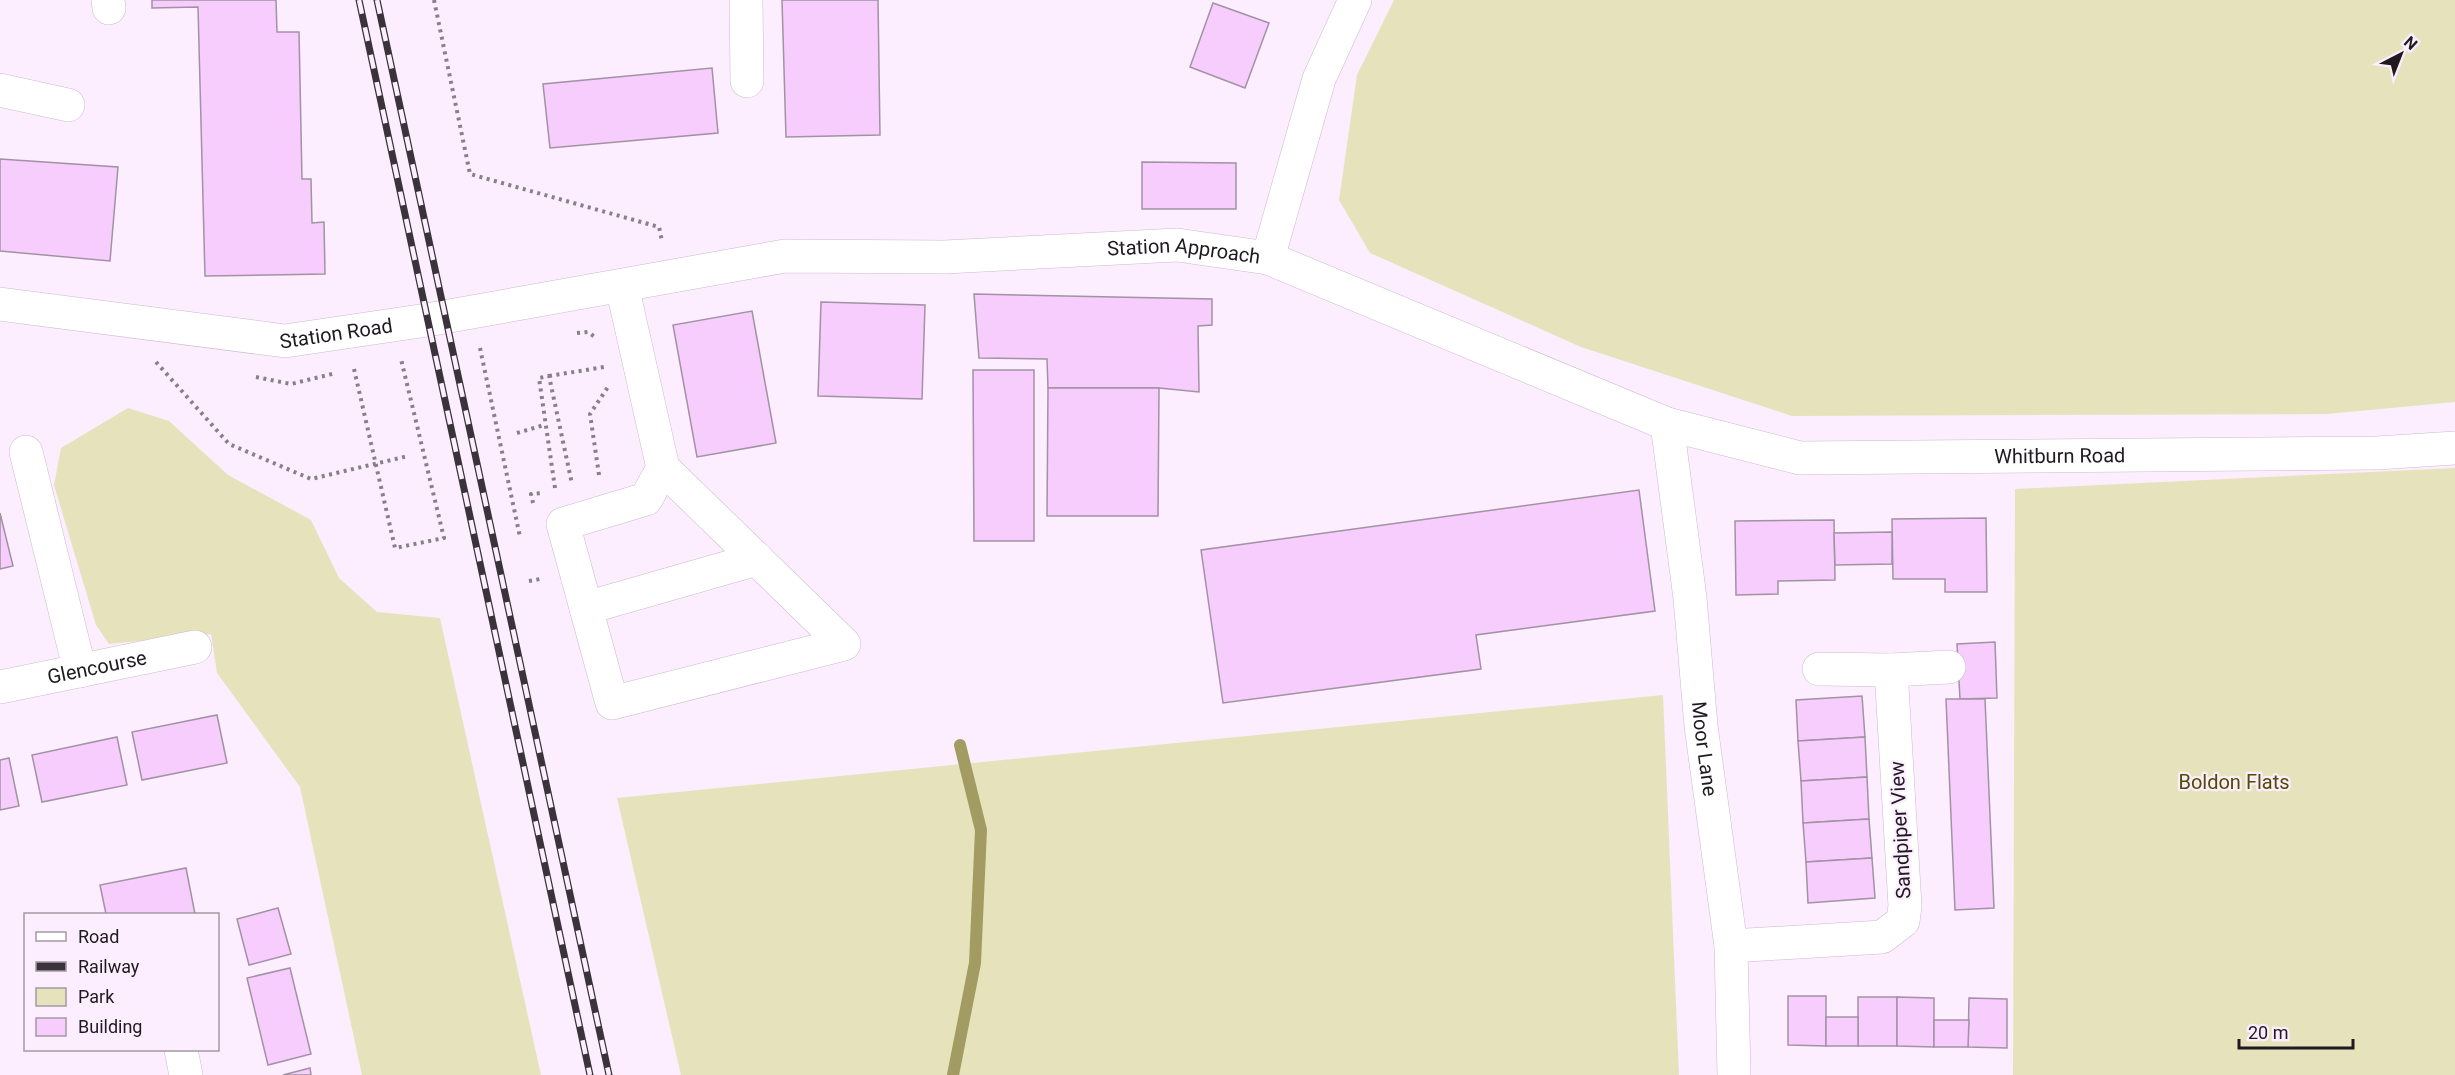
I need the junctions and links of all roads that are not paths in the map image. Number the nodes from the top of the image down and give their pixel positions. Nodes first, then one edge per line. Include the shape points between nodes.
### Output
1 (746, 0) edge
2 (1355, 0) edge
3 (747, 81) dead end
4 (0, 90) edge
5 (68, 105) dead end
6 (1268, 258) junction
7 (669, 277) joint
8 (622, 286) junction
9 (0, 304) edge
10 (1667, 424) junction
11 (2455, 448) edge
12 (26, 452) dead end
13 (663, 468) junction
14 (757, 559) junction
15 (586, 608) junction
16 (195, 647) dead end
17 (1949, 667) dead end
18 (1819, 669) dead end
19 (1891, 670) junction
20 (80, 671) junction
21 (0, 687) edge
22 (1731, 946) junction
23 (181, 1051) edge
24 (186, 1075) edge
25 (1734, 1075) edge

1 - 3 main road
2 - 6 main road via 1319,79
4 - 5 main road
6 - 7 main road, Station Approach via 1177,245 945,257 785,256
6 - 10 main road, Station Approach
7 - 8 main road, Station Road
8 - 9 main road, Station Road via 285,341
8 - 13 main road
10 - 11 main road, Whitburn Road via 1800,458 2377,453
10 - 22 main road, Moor Lane via 1690,598 1701,726
12 - 20 main road
13 - 14 main road
13 - 15 main road via 646,499 563,524
14 - 15 main road
14 - 15 main road via 844,645 612,703
16 - 20 main road, Glencourse
17 - 19 main road
18 - 19 main road
19 - 22 main road, Sandpiper View via 1903,921 1882,937
20 - 21 main road, Glencourse
22 - 25 main road, Moor Lane
23 - 24 main road

